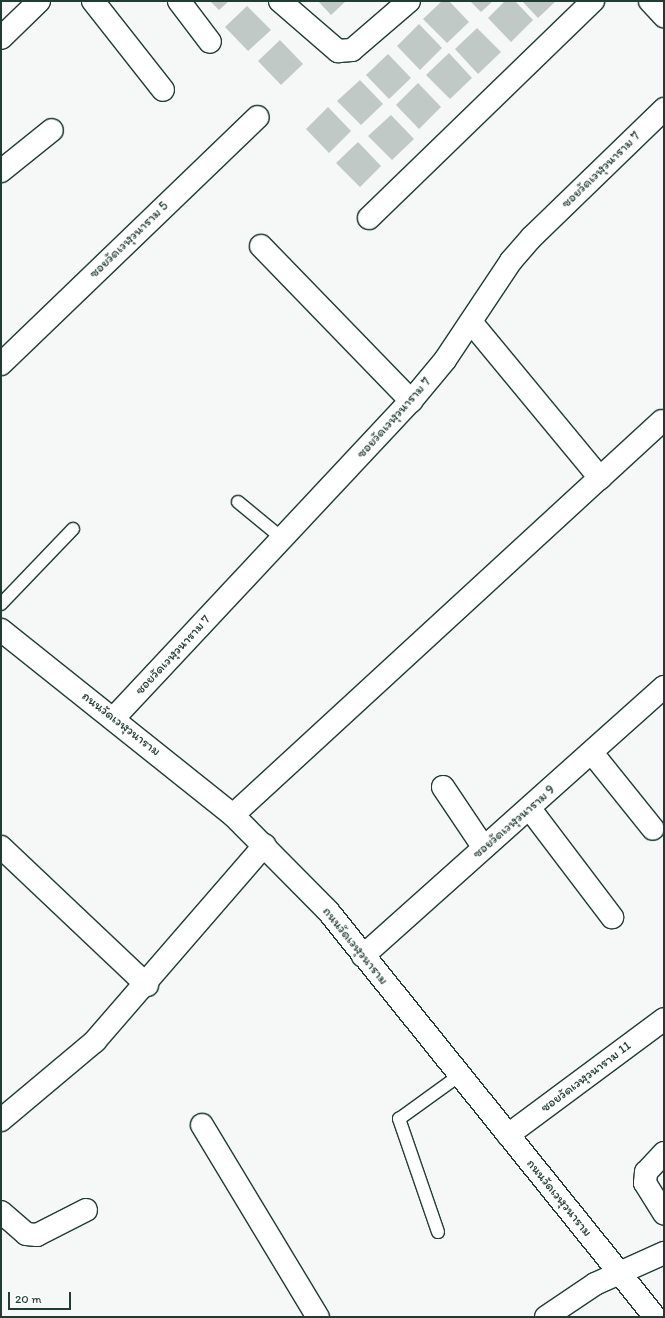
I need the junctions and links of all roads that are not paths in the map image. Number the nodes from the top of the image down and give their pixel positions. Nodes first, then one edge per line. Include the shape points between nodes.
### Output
1 (93, 1) edge
2 (179, 1) edge
3 (280, 1) edge
4 (409, 1) edge
5 (593, 1) edge
6 (650, 1) edge
7 (28, 5) edge
8 (664, 16) edge
9 (1, 38) edge
10 (210, 42) dead end
11 (163, 90) dead end
12 (664, 109) edge
13 (258, 117) dead end
14 (52, 130) dead end
15 (1, 171) edge
16 (369, 218) dead end
17 (261, 246) dead end
18 (471, 322) junction
19 (1, 364) edge
20 (411, 401) junction
21 (662, 421) dead end
22 (600, 478) junction
23 (238, 502) dead end
24 (73, 529) dead end
25 (283, 539) junction
26 (1, 604) edge
27 (1, 630) edge
28 (664, 687) edge
29 (113, 719) junction
30 (592, 753) junction
31 (443, 787) dead end
32 (530, 809) junction
33 (233, 815) junction
34 (653, 829) dead end
35 (265, 845) junction
36 (1, 847) edge
37 (484, 848) junction
38 (612, 917) dead end
39 (363, 956) junction
40 (147, 985) junction
41 (664, 1020) edge
42 (460, 1075) junction
43 (1, 1120) edge
44 (202, 1125) dead end
45 (508, 1135) junction
46 (664, 1153) edge
47 (86, 1210) dead end
48 (1, 1212) edge
49 (664, 1214) edge
50 (438, 1232) dead end
51 (664, 1253) edge
52 (618, 1272) junction
53 (318, 1317) edge
54 (546, 1317) edge
55 (655, 1317) edge

1 - 11 street
2 - 10 street
3 - 4 street via 338,52 352,50
5 - 16 street
6 - 8 street
7 - 9 street
12 - 18 street, ซอยวัดเวฬุวนาราม 7 via 523,247
13 - 19 street, ซอยวัดเวฬุวนาราม 5
14 - 15 street
17 - 20 street
18 - 20 street, ซอยวัดเวฬุวนาราม 7
18 - 22 street
20 - 25 street, ซอยวัดเวฬุวนาราม 7
21 - 22 street
22 - 33 street
23 - 25 lane
24 - 26 lane
25 - 29 street, ซอยวัดเวฬุวนาราม 7
27 - 29 street, ถนนวัดเวฬุวนาราม
28 - 30 street, ซอยวัดเวฬุวนาราม 9
29 - 33 street, ถนนวัดเวฬุวนาราม
30 - 32 street, ซอยวัดเวฬุวนาราม 9
30 - 34 street
31 - 37 street
32 - 37 street, ซอยวัดเวฬุวนาราม 9
32 - 38 street
33 - 35 street, ถนนวัดเวฬุวนาราม
35 - 39 street, ถนนวัดเวฬุวนาราม via 328,911
35 - 40 street
36 - 40 street
37 - 39 street, ซอยวัดเวฬุวนาราม 9
39 - 42 street, ถนนวัดเวฬุวนาราม
40 - 43 street via 95,1040
41 - 45 street, ซอยวัดเวฬุวนาราม 11
42 - 45 street, ถนนวัดเวฬุวนาราม
42 - 50 lane via 399,1119
44 - 53 street
45 - 52 street, ถนนวัดเวฬุวนาราม
46 - 49 street via 646,1172 646,1183
47 - 48 street via 37,1235 26,1234
51 - 52 street
52 - 54 street
52 - 55 street, ถนนวัดเวฬุวนาราม

